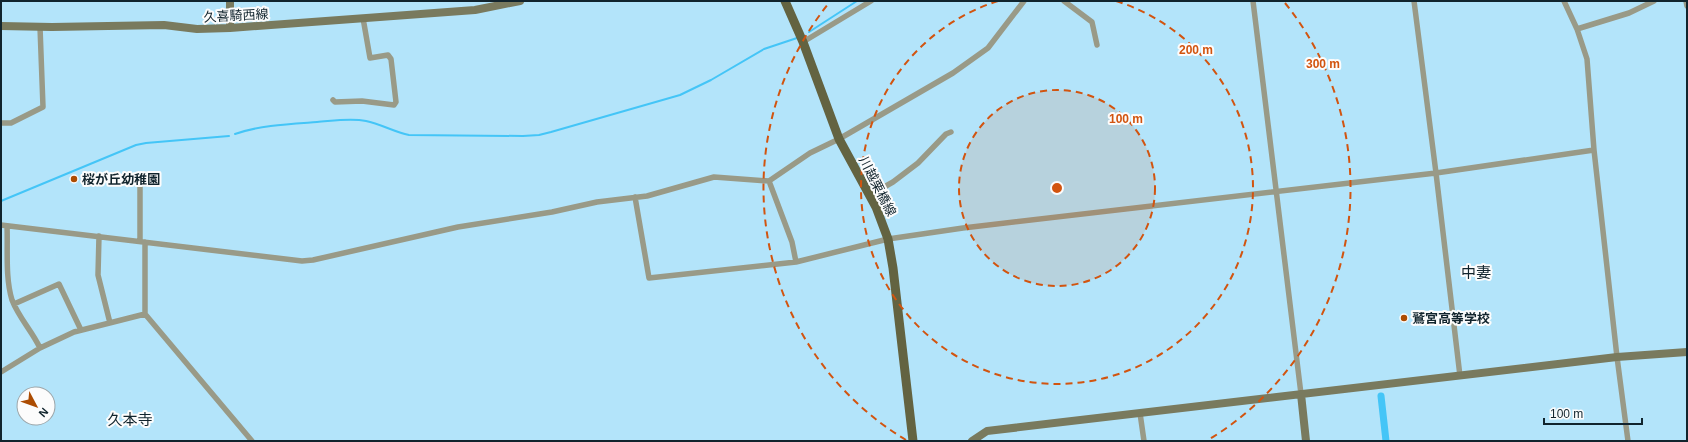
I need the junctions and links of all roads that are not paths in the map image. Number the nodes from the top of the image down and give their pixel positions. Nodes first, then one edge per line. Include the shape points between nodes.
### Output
1 (230, 1) edge
2 (520, 1) edge
3 (785, 1) edge
4 (871, 1) edge
5 (1024, 1) edge
6 (1064, 1) edge
7 (1253, 1) edge
8 (1414, 1) edge
9 (1564, 1) edge
10 (1654, 1) edge
11 (1686, 1) edge
12 (1687, 6) edge
13 (363, 18) junction
14 (1, 26) edge
15 (40, 27) junction
16 (230, 28) junction
17 (1577, 29) junction
18 (803, 42) junction
19 (1097, 45) dead end
20 (333, 100) dead end
21 (1, 123) edge
22 (951, 132) dead end
23 (839, 139) junction
24 (1594, 150) junction
25 (1436, 173) junction
26 (769, 181) junction
27 (140, 184) dead end
28 (1277, 192) junction
29 (870, 194) junction
30 (635, 197) junction
31 (4, 225) edge
32 (99, 236) junction
33 (888, 239) junction
34 (142, 241) junction
35 (796, 262) junction
36 (14, 304) junction
37 (145, 314) junction
38 (110, 323) junction
39 (81, 330) junction
40 (40, 348) junction
41 (1687, 352) edge
42 (1617, 357) junction
43 (1, 372) edge
44 (1460, 376) junction
45 (1301, 394) junction
46 (1140, 412) junction
47 (252, 441) edge
48 (913, 441) edge
49 (972, 441) edge
50 (1144, 441) edge
51 (1306, 441) edge
52 (1628, 441) edge

1 - 16 street
2 - 13 street, 久喜騎西線 via 475,10
3 - 18 main road, 川越栗橋線
4 - 18 street
5 - 23 street via 988,48 953,73
6 - 19 street via 1092,22
7 - 28 street
8 - 25 street
9 - 17 street
10 - 17 street via 1629,14
11 - 12 street
13 - 16 street, 久喜騎西線
13 - 20 street via 370,58 388,55 391,58 396,102 394,105
14 - 15 street, 久喜騎西線
15 - 16 street, 久喜騎西線 via 164,25 197,29
15 - 21 street via 44,107 11,122
17 - 24 street via 1587,58
18 - 23 main road, 川越栗橋線
22 - 29 street via 918,163 893,182
23 - 26 street via 810,154
23 - 29 main road, 川越栗橋線
24 - 25 street
24 - 42 street
25 - 28 street
25 - 44 street
26 - 30 street via 714,176 647,196
26 - 35 street via 792,242
27 - 34 street
28 - 33 street
28 - 45 street
29 - 33 main road, 川越栗橋線
30 - 34 street via 432,232 302,261
30 - 35 street via 649,278
31 - 32 street
31 - 36 street via 9,283
32 - 34 street
32 - 38 street via 98,275
33 - 35 street
33 - 48 main road, 川越栗橋線
34 - 37 street
36 - 39 street via 59,284
36 - 40 street
37 - 38 street
37 - 47 street
38 - 39 street
39 - 40 street
40 - 43 street
41 - 42 street
42 - 44 street
42 - 52 street
44 - 45 street
45 - 46 street
45 - 51 street
46 - 49 street via 987,431
46 - 50 street

